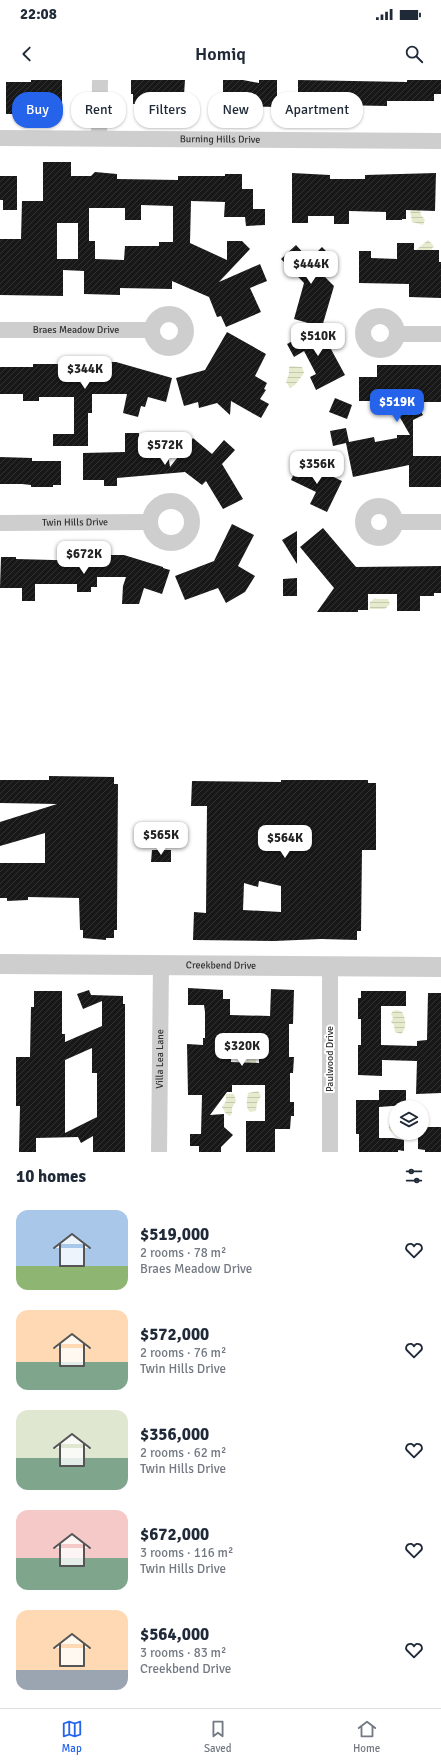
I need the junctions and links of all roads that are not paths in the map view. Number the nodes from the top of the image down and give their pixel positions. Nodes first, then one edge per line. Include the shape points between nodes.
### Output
1 (100, 80) edge
2 (0, 138) edge
3 (99, 138) junction
4 (441, 140) edge
5 (0, 330) edge
6 (151, 330) dead end
7 (397, 334) dead end
8 (441, 334) edge
9 (150, 522) dead end
10 (395, 522) dead end
11 (441, 522) edge
12 (0, 523) edge
13 (0, 964) edge
14 (161, 965) junction
15 (330, 966) junction
16 (441, 967) edge
17 (159, 1152) edge
18 (330, 1152) edge

1 - 3 street
2 - 3 street, Burning Hills Drive
3 - 4 street, Burning Hills Drive
5 - 6 street, Braes Meadow Drive
7 - 8 street
9 - 12 street, Twin Hills Drive
10 - 11 street
13 - 14 street, Creekbend Drive
14 - 15 street, Creekbend Drive
14 - 17 street, Villa Lea Lane
15 - 16 street, Creekbend Drive
15 - 18 street, Paulwood Drive

